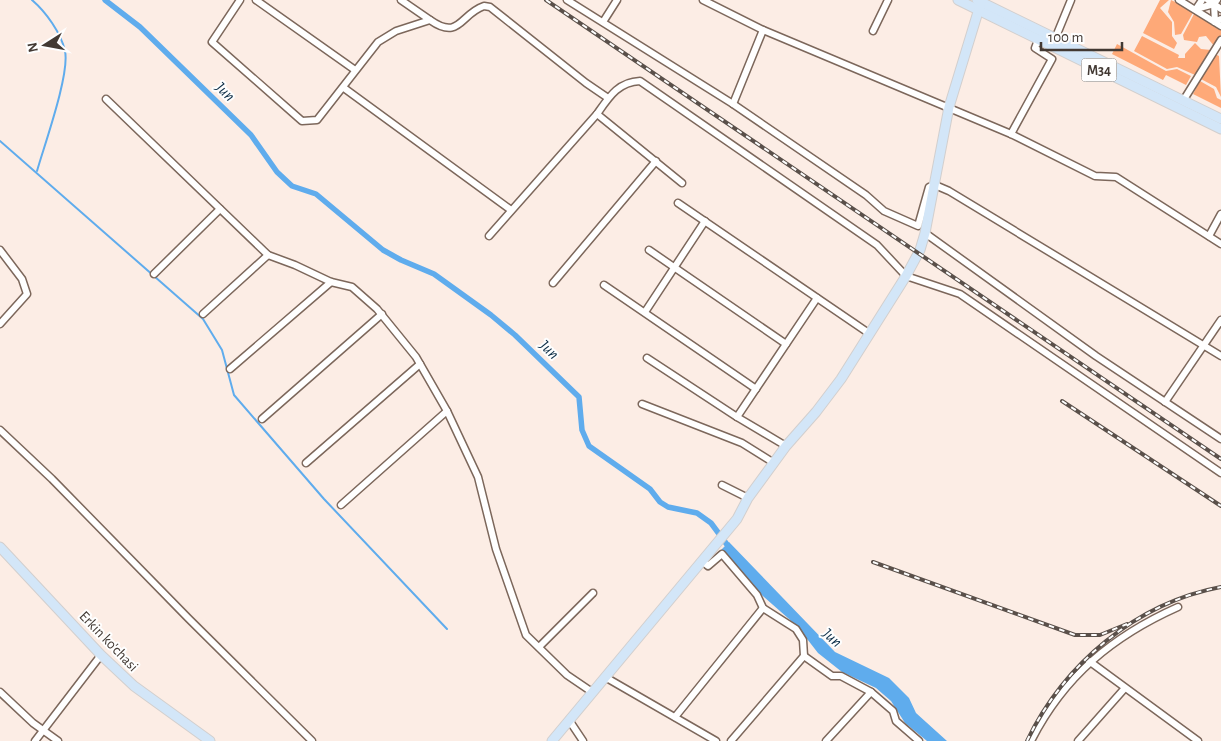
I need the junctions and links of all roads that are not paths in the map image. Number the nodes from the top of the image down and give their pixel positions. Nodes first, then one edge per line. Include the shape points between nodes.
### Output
1 (240, 0) edge
2 (256, 0) edge
3 (401, 0) edge
4 (567, 0) edge
5 (616, 0) edge
6 (703, 0) edge
7 (888, 0) edge
8 (958, 0) edge
9 (1071, 0) edge
10 (1179, 0) edge
11 (1202, 0) edge
12 (1213, 1) edge
13 (978, 4) edge
14 (1196, 9) junction
15 (1221, 9) edge
16 (430, 20) junction
17 (1218, 20) edge
18 (603, 22) junction
19 (1221, 26) edge
20 (763, 30) junction
21 (873, 31) dead end
22 (1055, 39) junction
23 (1038, 40) junction
24 (1221, 40) edge
25 (356, 70) junction
26 (344, 88) junction
27 (608, 98) junction
28 (106, 99) dead end
29 (1183, 101) junction
30 (733, 104) junction
31 (949, 108) junction
32 (597, 114) junction
33 (1221, 119) edge
34 (1221, 129) edge
35 (1011, 134) junction
36 (656, 161) junction
37 (682, 183) dead end
38 (935, 185) junction
39 (678, 203) dead end
40 (220, 209) junction
41 (511, 210) junction
42 (1221, 214) edge
43 (705, 221) junction
44 (925, 233) junction
45 (489, 236) dead end
46 (1209, 236) junction
47 (1221, 244) edge
48 (0, 250) edge
49 (649, 250) dead end
50 (268, 255) junction
51 (673, 267) junction
52 (154, 274) dead end
53 (906, 276) junction
54 (331, 282) junction
55 (553, 283) dead end
56 (604, 285) dead end
57 (816, 298) junction
58 (645, 312) junction
59 (203, 314) dead end
60 (382, 314) junction
61 (1221, 320) edge
62 (0, 324) edge
63 (870, 334) junction
64 (786, 344) junction
65 (1204, 346) junction
66 (1221, 356) edge
67 (647, 358) dead end
68 (420, 364) junction
69 (230, 369) dead end
70 (756, 389) junction
71 (1165, 402) junction
72 (642, 404) dead end
73 (447, 411) junction
74 (737, 417) junction
75 (262, 419) dead end
76 (0, 430) edge
77 (1221, 439) edge
78 (786, 446) junction
79 (306, 463) dead end
80 (774, 463) junction
81 (1221, 473) edge
82 (722, 485) dead end
83 (748, 498) junction
84 (341, 505) dead end
85 (0, 547) edge
86 (702, 561) junction
87 (593, 592) dead end
88 (1178, 607) dead end
89 (763, 608) junction
90 (539, 647) junction
91 (101, 655) junction
92 (804, 656) junction
93 (1089, 661) junction
94 (605, 677) junction
95 (1125, 688) junction
96 (0, 692) edge
97 (592, 692) junction
98 (871, 692) junction
99 (675, 717) junction
100 (569, 720) junction
101 (44, 730) junction
102 (35, 741) edge
103 (58, 741) edge
104 (210, 741) edge
105 (312, 741) edge
106 (552, 741) edge
107 (583, 741) edge
108 (716, 741) edge
109 (731, 741) edge
110 (826, 741) edge
111 (919, 741) edge
112 (1031, 741) edge
113 (1078, 741) edge
114 (1198, 741) edge

1 - 26 street via 212,42 302,121 317,120
2 - 25 street
3 - 16 street
4 - 18 street
5 - 18 street
6 - 20 street
7 - 21 street
8 - 13 main road, M34
9 - 22 street
10 - 14 street
11 - 14 street
12 - 14 street
12 - 15 street
12 - 17 street
13 - 22 main road, M34
13 - 23 main road, M34
13 - 31 main road
14 - 17 street
16 - 25 street via 396,31 378,42
16 - 27 street via 440,27 453,28 478,8 490,7
17 - 19 street
18 - 30 street
20 - 30 street
20 - 31 street
22 - 29 main road, M34
23 - 34 main road, M34
23 - 35 street via 1034,48 1052,59
24 - 29 street
25 - 26 street
26 - 41 street
27 - 32 street
27 - 53 street via 627,82 640,82 877,245
28 - 40 street
29 - 33 main road, M34
30 - 38 street via 866,195 884,211 915,226 920,223 927,188
31 - 35 street
31 - 38 main road
32 - 36 street
32 - 41 street
35 - 46 street via 1095,176 1116,177
36 - 37 street
36 - 55 street
38 - 44 main road
38 - 65 street via 949,190
39 - 43 street
40 - 50 street
40 - 52 street
41 - 45 street
42 - 46 street
43 - 51 street
43 - 57 street
44 - 53 main road
44 - 71 street
46 - 47 street
48 - 62 street via 22,279 27,294
49 - 51 street
50 - 54 street
50 - 59 street
51 - 58 street
51 - 64 street
53 - 63 main road
53 - 81 street via 960,294
54 - 60 street via 352,287
54 - 69 street
56 - 58 street
57 - 63 street
57 - 64 street
58 - 70 street
60 - 68 street
60 - 75 street
61 - 65 street
63 - 78 main road via 816,412
64 - 70 street
65 - 66 street
65 - 71 street
67 - 74 street
68 - 73 street
68 - 79 street
70 - 74 street
71 - 77 street
72 - 80 street via 742,443
73 - 84 street
73 - 90 street via 478,477 496,549 526,635
74 - 78 street
76 - 105 street via 52,478
78 - 80 main road
80 - 83 main road
82 - 83 street
83 - 86 main road via 737,519
85 - 91 main road, Erkin ko'chasi
86 - 89 street via 708,566 722,554 757,595
86 - 94 main road
87 - 90 street
88 - 93 street via 1114,640
89 - 92 street via 796,629 803,640
89 - 99 street
90 - 97 street via 567,675
91 - 101 street
91 - 104 main road, Erkin ko'chasi via 134,686
92 - 98 street via 832,676 840,676
92 - 109 street
93 - 95 street
93 - 112 street via 1062,693
94 - 97 main road
94 - 99 street
95 - 113 street
95 - 114 street
96 - 101 street
97 - 100 main road
98 - 110 street
98 - 111 street
99 - 108 street
100 - 106 main road
100 - 107 street
101 - 102 street
101 - 103 street

